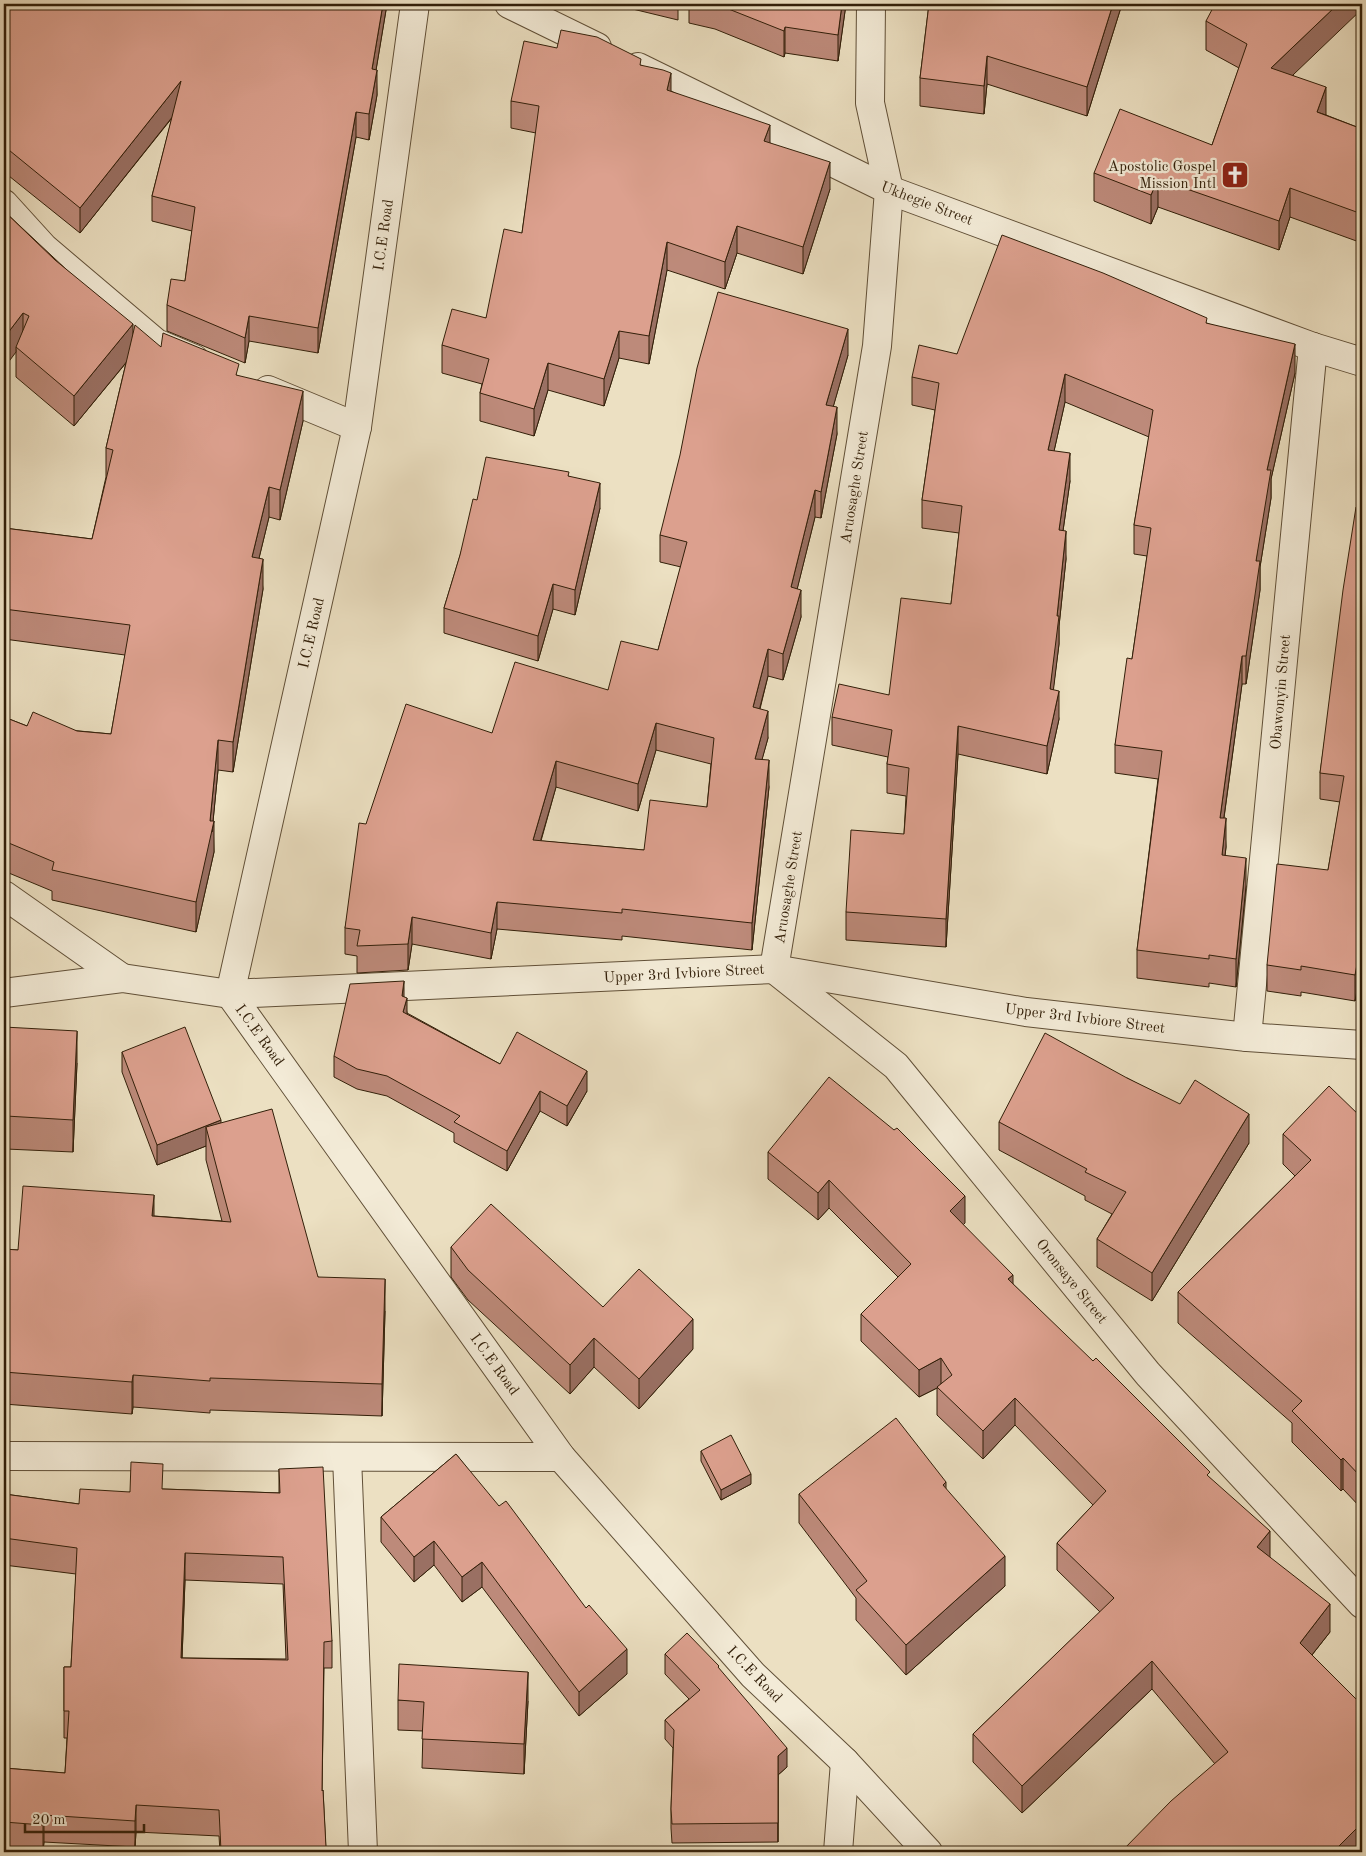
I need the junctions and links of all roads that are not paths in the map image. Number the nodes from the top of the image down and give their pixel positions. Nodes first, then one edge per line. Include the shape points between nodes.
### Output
1 (415, 4) edge
2 (509, 4) edge
3 (871, 4) edge
4 (889, 190) junction
5 (4, 204) edge
6 (1313, 347) junction
7 (1362, 362) edge
8 (220, 370) edge
9 (248, 381) edge
10 (357, 427) junction
11 (4, 894) edge
12 (774, 969) junction
13 (122, 978) junction
14 (4, 993) edge
15 (230, 994) junction
16 (1247, 1037) junction
17 (1362, 1045) edge
18 (4, 1456) edge
19 (347, 1457) junction
20 (562, 1457) junction
21 (1362, 1604) edge
22 (845, 1762) junction
23 (363, 1852) edge
24 (838, 1852) edge
25 (928, 1852) edge

1 - 10 street, I.C.E Road
2 - 4 street, Ukhegie Street
3 - 4 street, Aruosaghe Street via 870,103
4 - 6 street, Ukhegie Street
4 - 12 street, Aruosaghe Street via 877,346
5 - 8 street via 44,248 156,343
6 - 7 street, Ukhegie Street
6 - 16 street, Obawonyin Street
9 - 10 street
10 - 15 street, I.C.E Road
11 - 13 street
12 - 15 street, Upper 3rd Ivbiore Street
12 - 16 street, Upper 3rd Ivbiore Street via 1026,1012
12 - 21 street, Oronsaye Street via 896,1066 1148,1374
13 - 14 street, Upper 3rd Ivbiore Street
13 - 15 street, Upper 3rd Ivbiore Street
15 - 20 street, I.C.E Road
16 - 17 street, Upper 3rd Ivbiore Street
18 - 19 street
19 - 20 street
19 - 23 street
20 - 22 street, I.C.E Road via 753,1675
22 - 24 street
22 - 25 street, I.C.E Road

